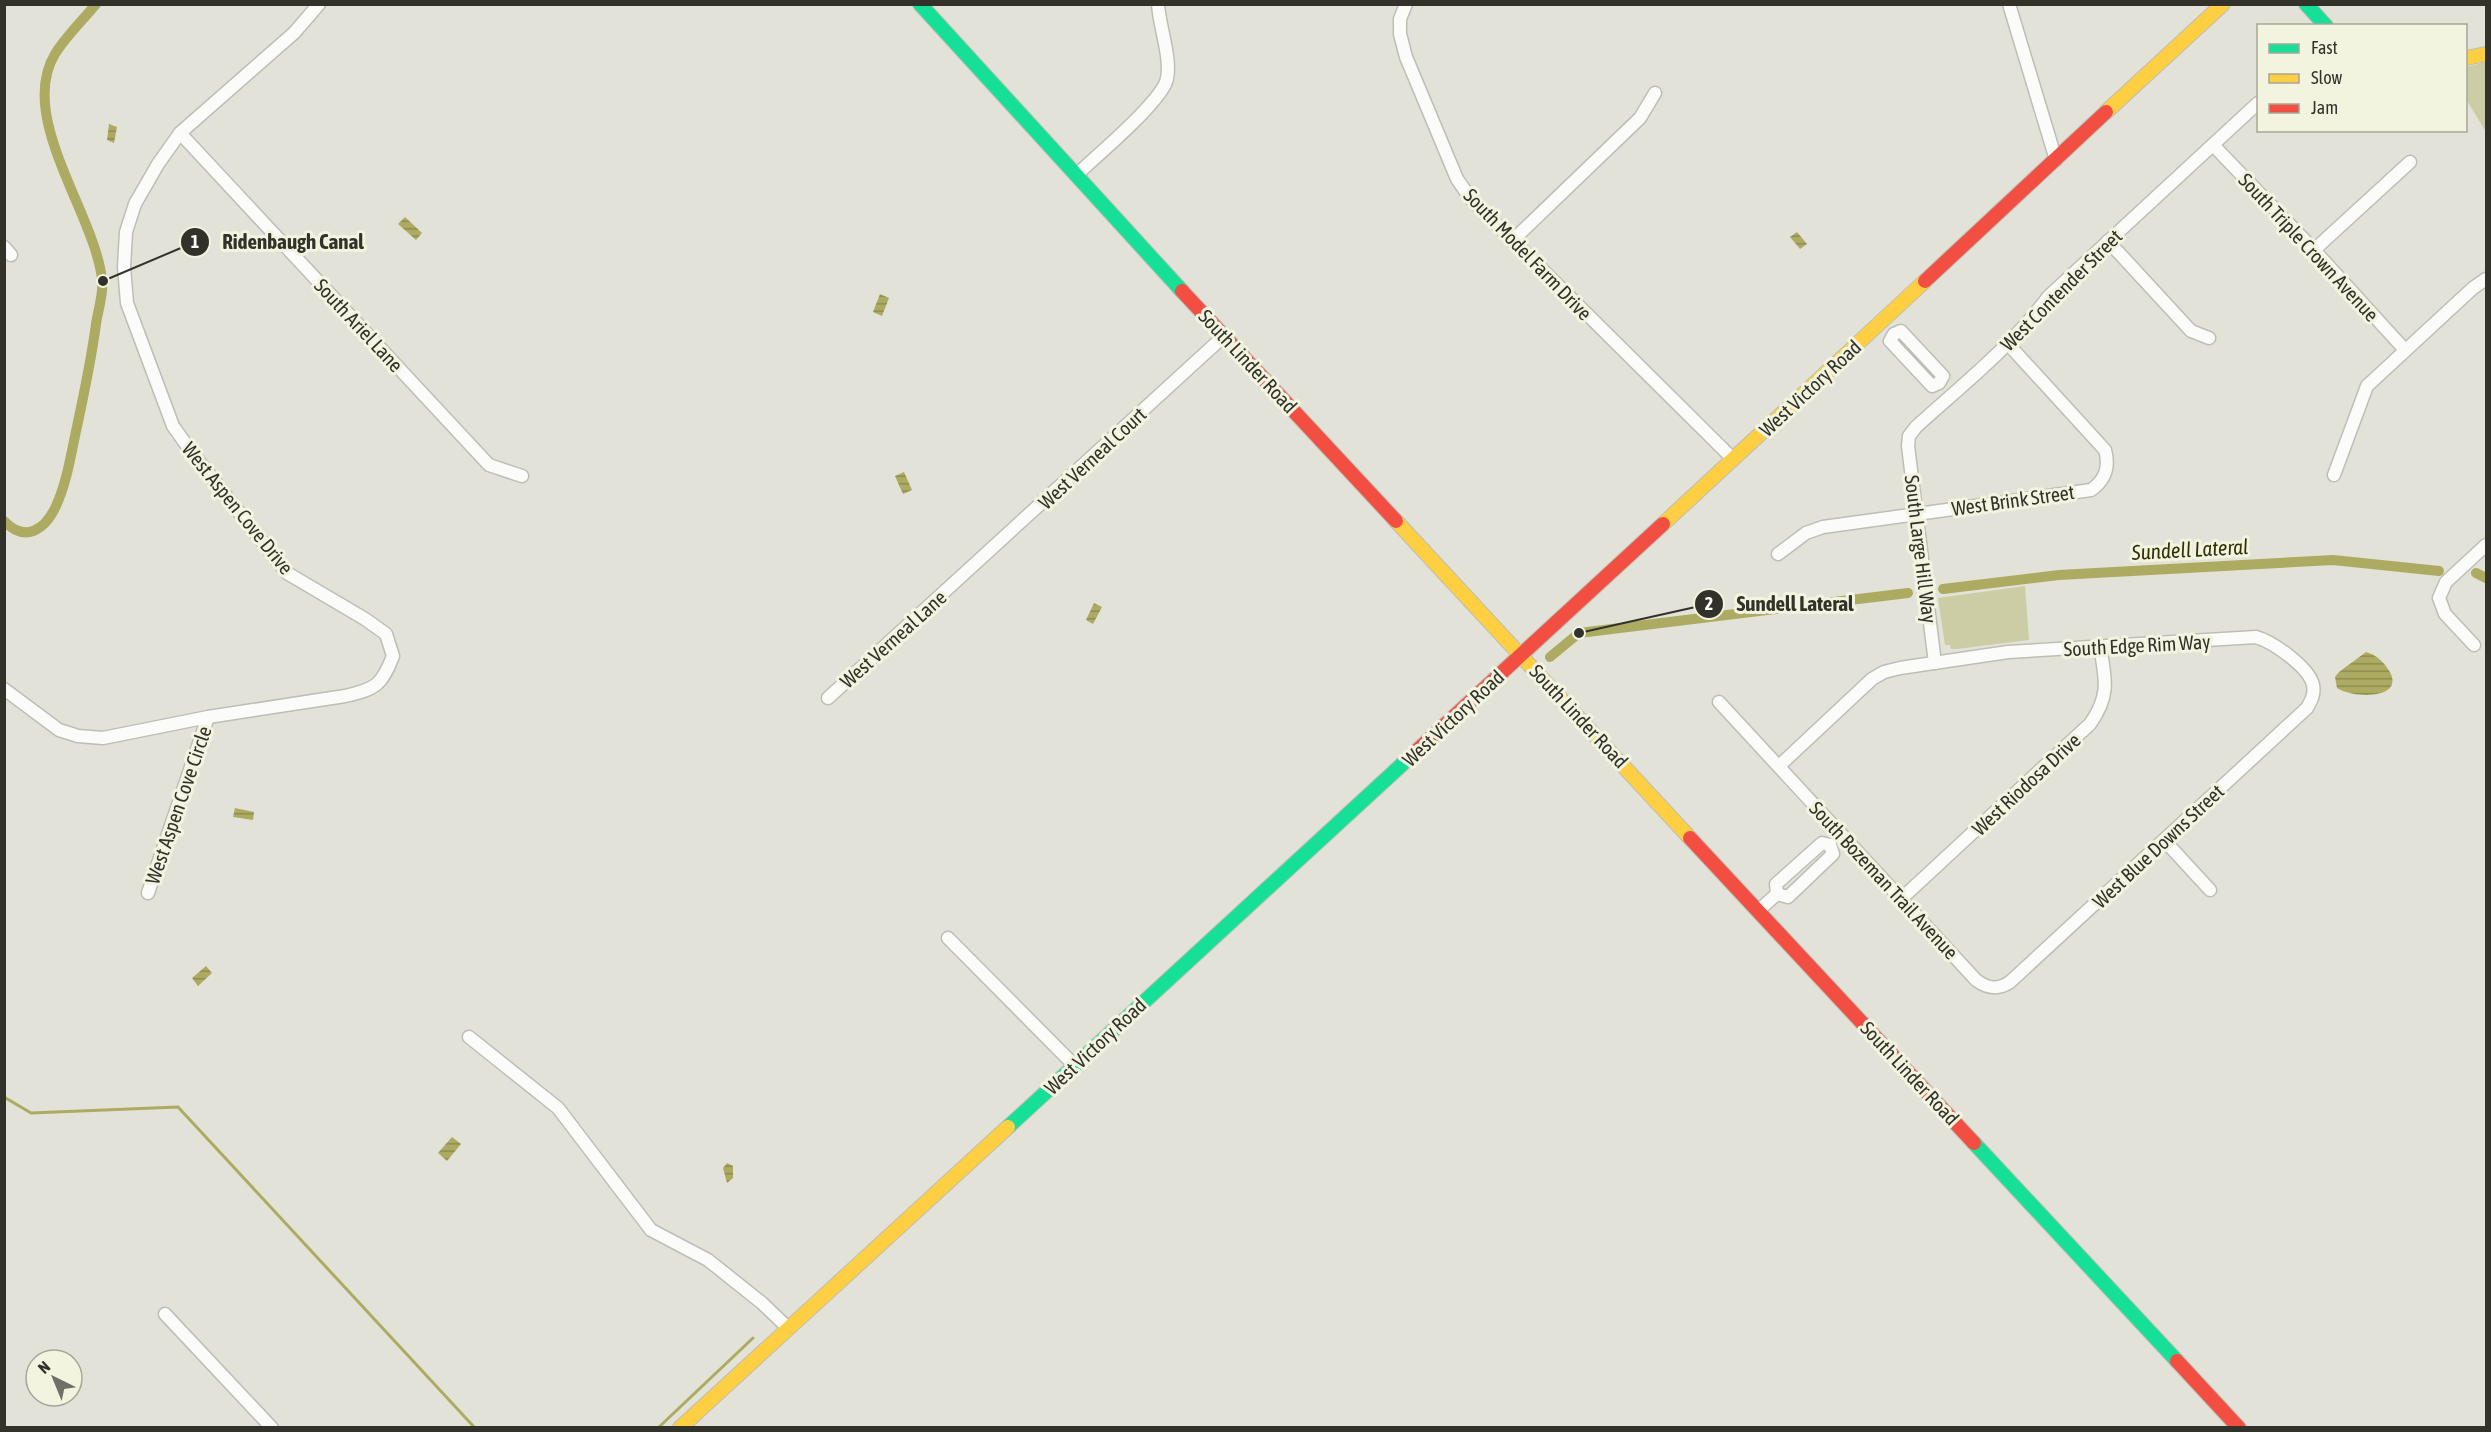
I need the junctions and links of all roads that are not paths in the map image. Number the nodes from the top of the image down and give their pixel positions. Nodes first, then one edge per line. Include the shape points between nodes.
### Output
1 (319, 4) edge
2 (920, 4) edge
3 (1158, 4) edge
4 (1406, 4) edge
5 (2009, 4) edge
6 (2223, 4) edge
7 (2306, 4) edge
8 (2324, 24) edge
9 (2487, 54) edge
10 (2467, 58) edge
11 (1655, 93) dead end
12 (2257, 105) edge
13 (180, 133) junction
14 (2213, 145) junction
15 (2056, 160) junction
16 (2409, 162) dead end
17 (1076, 175) junction
18 (1512, 241) junction
19 (2108, 241) junction
20 (2314, 250) junction
21 (2487, 279) edge
22 (1882, 320) junction
23 (1224, 336) junction
24 (2209, 338) dead end
25 (2008, 344) junction
26 (2405, 350) junction
27 (1951, 395) junction
28 (1909, 436) joint
29 (1732, 459) junction
30 (2334, 475) dead end
31 (522, 476) dead end
32 (1916, 513) junction
33 (2487, 545) edge
34 (1778, 554) dead end
35 (959, 579) joint
36 (2474, 645) dead end
37 (2100, 647) junction
38 (1521, 654) junction
39 (1935, 663) junction
40 (4, 689) edge
41 (2313, 692) joint
42 (828, 698) dead end
43 (1719, 702) dead end
44 (208, 717) junction
45 (1779, 766) junction
46 (1842, 835) junction
47 (2164, 840) junction
48 (2210, 890) dead end
49 (148, 893) dead end
50 (1901, 899) junction
51 (1759, 910) junction
52 (948, 938) dead end
53 (1992, 989) joint
54 (469, 1037) dead end
55 (1074, 1065) junction
56 (165, 1314) dead end
57 (788, 1328) junction
58 (272, 1428) edge
59 (680, 1428) edge
60 (2239, 1428) edge

1 - 13 street, West Aspen Cove Drive via 294,33
2 - 17 main road, South Linder Road
3 - 17 street via 1167,50 1166,82 1148,106
4 - 18 street, South Model Farm Drive via 1400,19 1406,57 1457,179 1470,199
5 - 15 street
6 - 15 main road, West Victory Road
7 - 8 main road
9 - 10 main road
11 - 18 street via 1640,118
12 - 14 street, West Contender Street
13 - 31 street, South Ariel Lane via 489,465
13 - 44 street, West Aspen Cove Drive via 135,204 126,232 124,267 127,303 173,426 287,573 386,634 393,656 385,678 368,690
14 - 19 street, West Contender Street
14 - 20 street, South Triple Crown Avenue
15 - 22 main road, West Victory Road
16 - 20 street
17 - 23 main road, South Linder Road
18 - 29 street, South Model Farm Drive
19 - 24 street via 2191,331
19 - 25 street, West Contender Street via 2048,297
20 - 26 street, South Triple Crown Avenue
21 - 26 street
22 - 27 street via 1894,333 1890,341 1932,386 1939,383
22 - 29 main road, West Victory Road
23 - 35 street, West Verneal Court
23 - 38 main road, South Linder Road
25 - 27 street, West Contender Street
25 - 32 street, West Brink Street via 2105,450 2105,476 2091,490
26 - 30 street via 2367,387
27 - 28 street, West Contender Street
28 - 32 street, South Large Hill Way
29 - 38 main road, West Victory Road
32 - 34 street, West Brink Street via 1823,527 1806,533
32 - 39 street, South Large Hill Way
33 - 36 street via 2446,582 2439,598 2445,614
35 - 42 street, West Verneal Lane
37 - 39 street, South Edge Rim Way via 2008,652
37 - 41 street, South Edge Rim Way via 2256,637 2283,650 2310,679
37 - 50 street, West Riodosa Drive via 2105,680 2103,706 2090,724
38 - 51 main road, South Linder Road
38 - 55 main road, West Victory Road
39 - 45 street, South Edge Rim Way via 1884,672 1872,679
40 - 44 street, West Aspen Cove Drive via 59,730 78,736 103,738
41 - 47 street, West Blue Downs Street via 2307,708
43 - 45 street, South Bozeman Trail Avenue
44 - 49 street, West Aspen Cove Circle
45 - 46 street, South Bozeman Trail Avenue
46 - 50 street, South Bozeman Trail Avenue
46 - 51 street via 1830,845 1822,843 1776,884 1777,894
47 - 48 street
47 - 53 street, West Blue Downs Street via 2010,982
50 - 53 street, South Bozeman Trail Avenue via 1976,980
51 - 60 main road, South Linder Road
52 - 55 street
54 - 57 street via 558,1108 651,1230 708,1260
55 - 57 main road, West Victory Road
56 - 58 street
57 - 59 main road, West Victory Road

